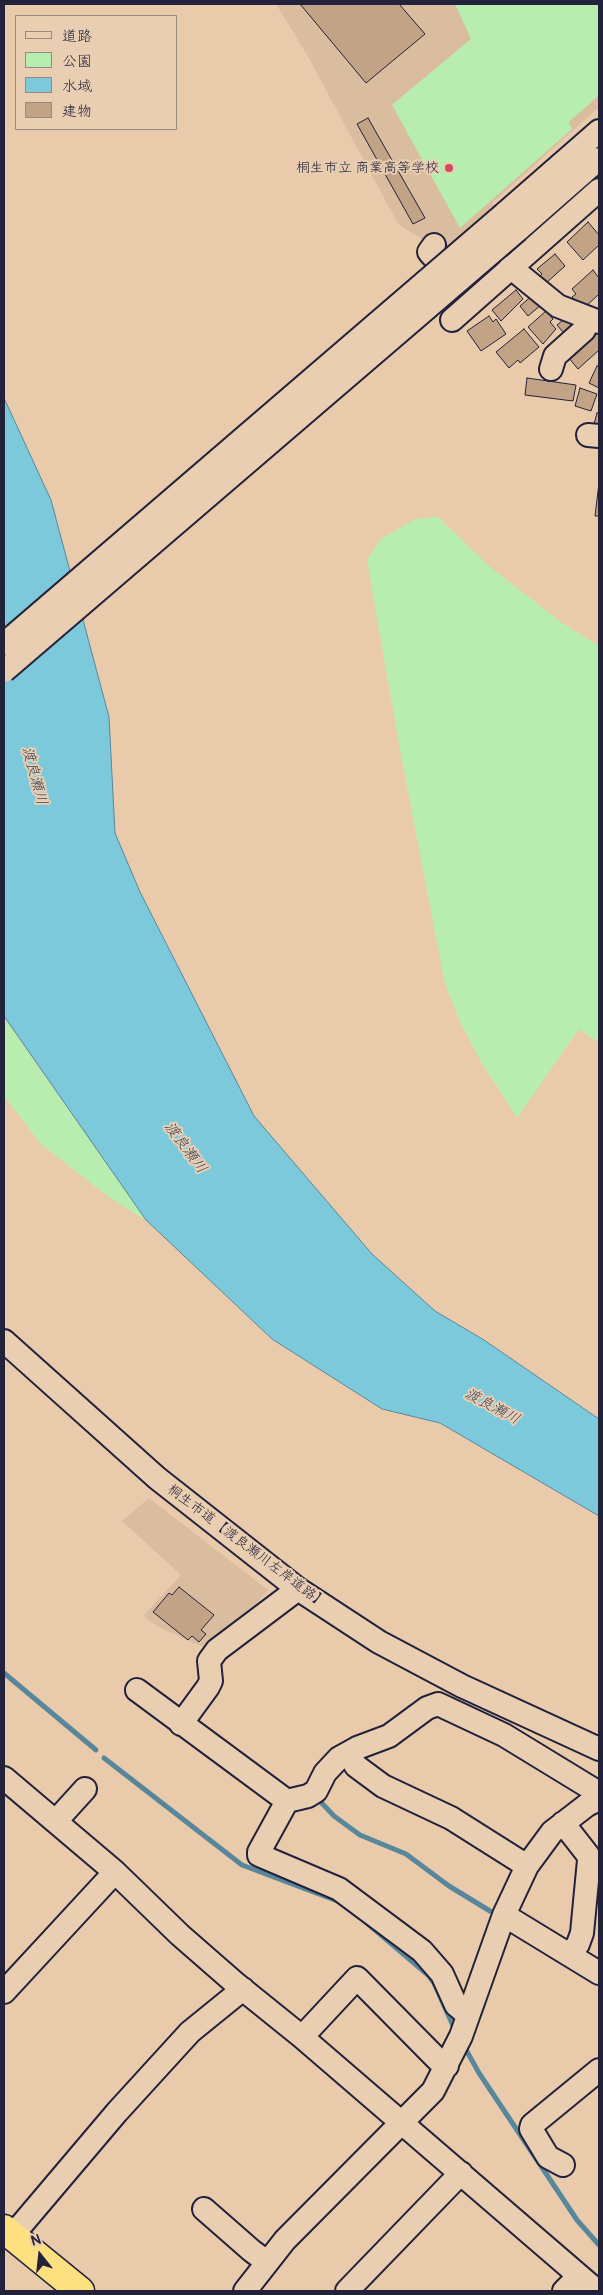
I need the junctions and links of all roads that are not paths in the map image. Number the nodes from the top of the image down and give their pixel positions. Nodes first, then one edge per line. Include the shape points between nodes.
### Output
1 (599, 131) edge
2 (599, 159) edge
3 (599, 190) edge
4 (511, 222) junction
5 (434, 246) dead end
6 (510, 267) junction
7 (473, 301) junction
8 (452, 320) dead end
9 (594, 320) edge
10 (551, 369) dead end
11 (4, 644) edge
12 (4, 671) edge
13 (4, 1341) edge
14 (298, 1589) junction
15 (136, 1690) dead end
16 (181, 1724) junction
17 (599, 1749) edge
18 (348, 1753) junction
19 (4, 1778) edge
20 (85, 1789) dead end
21 (599, 1793) edge
22 (599, 1799) edge
23 (287, 1801) junction
24 (56, 1821) junction
25 (563, 1823) junction
26 (527, 1866) junction
27 (115, 1872) junction
28 (504, 1915) junction
29 (570, 1955) junction
30 (599, 1973) edge
31 (243, 1989) junction
32 (4, 1992) edge
33 (465, 2026) junction
34 (302, 2037) junction
35 (447, 2066) junction
36 (599, 2070) edge
37 (401, 2123) junction
38 (563, 2165) dead end
39 (461, 2173) junction
40 (204, 2208) dead end
41 (8, 2232) edge
42 (267, 2262) junction
43 (571, 2283) edge
44 (80, 2291) edge
45 (245, 2291) edge
46 (347, 2291) edge
47 (597, 2291) edge

1 - 4 street
2 - 4 street
3 - 6 street
4 - 11 street, bridge
4 - 12 street, bridge
5 - 7 street via 428,252
6 - 7 street
6 - 9 street via 558,306
7 - 8 street
9 - 10 street via 555,356
13 - 14 street, 桐生市道【渡良瀬川左岸道路】 via 157,1478
14 - 16 street via 217,1650 209,1661 211,1681
14 - 17 street, 桐生市道【渡良瀬川左岸道路】 via 378,1642
15 - 16 street
16 - 23 street
18 - 21 street via 388,1736 432,1705 444,1705 504,1735
18 - 23 street via 331,1765 316,1791
18 - 26 street via 356,1766 383,1786 451,1818
19 - 24 street
20 - 24 street
22 - 25 street
23 - 33 street via 259,1855 339,1888 422,1951 442,1974
24 - 27 street
25 - 26 street
25 - 29 street via 589,1860 582,1933
26 - 28 street
27 - 31 street via 180,1936
27 - 32 street
28 - 29 street
28 - 33 street
29 - 30 street
31 - 34 street
31 - 41 street via 198,2024
33 - 35 street
34 - 35 street via 357,1978
34 - 37 street
35 - 37 street via 433,2091
36 - 38 street via 532,2125 531,2129 548,2157
37 - 39 street
37 - 42 street
39 - 43 street
39 - 46 street
40 - 42 street
41 - 44 highway
42 - 45 street
43 - 47 street

